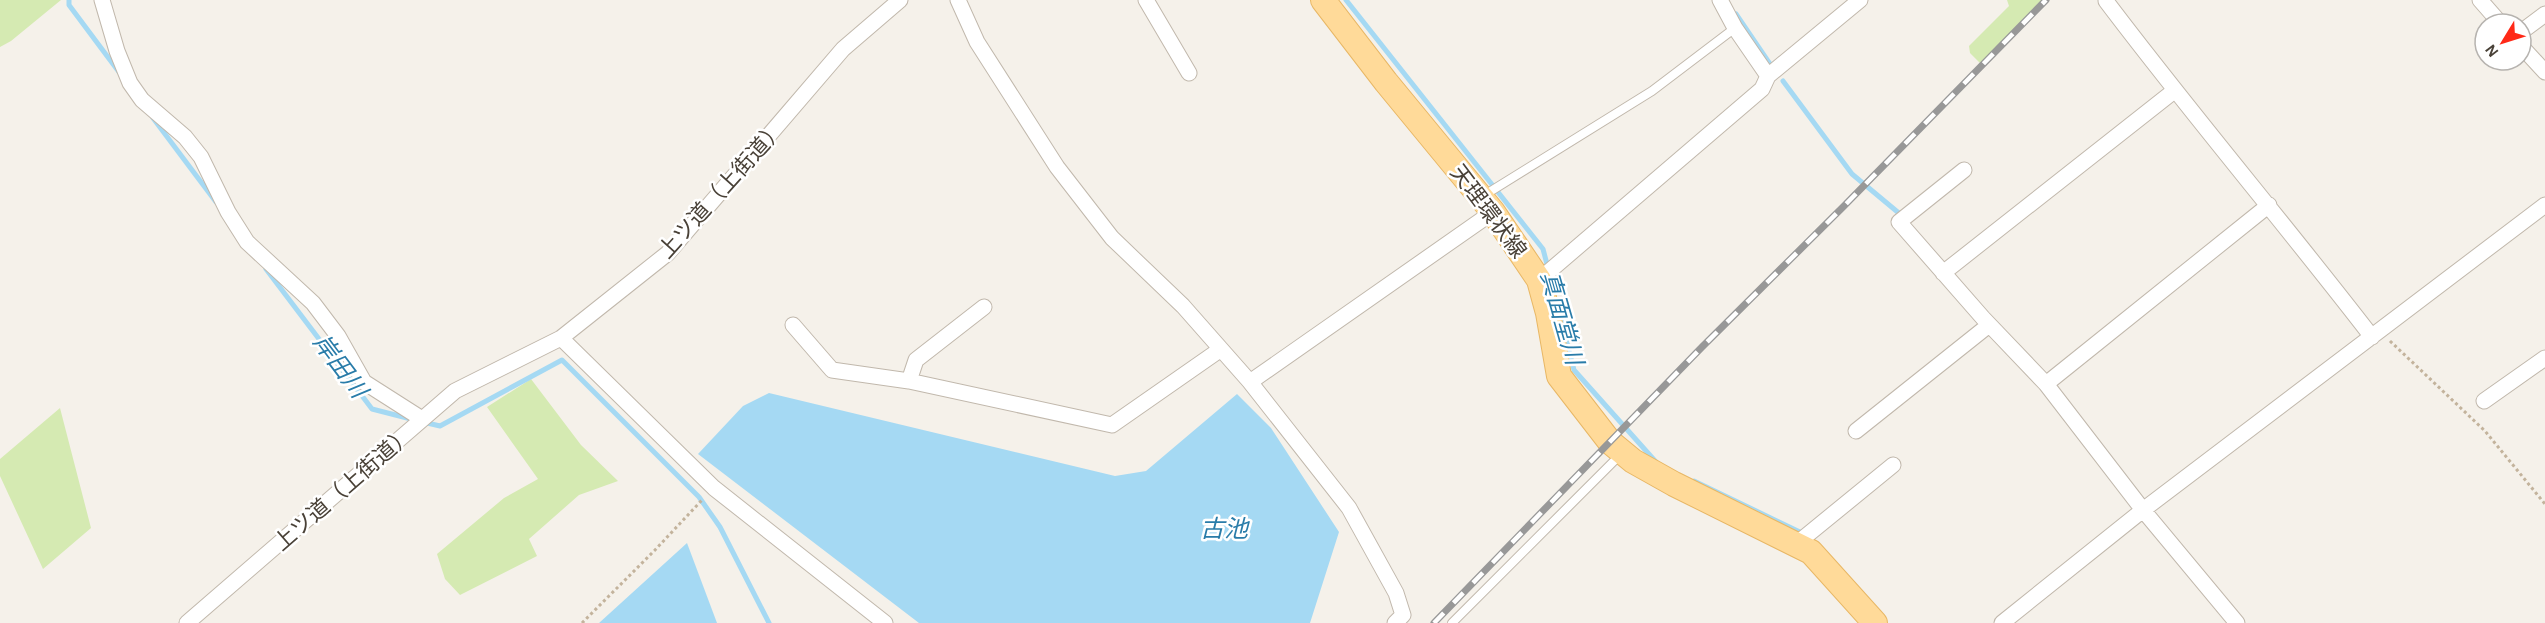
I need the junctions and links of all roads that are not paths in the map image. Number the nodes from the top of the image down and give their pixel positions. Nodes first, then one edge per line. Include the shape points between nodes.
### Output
1 (102, 0) edge
2 (900, 0) edge
3 (958, 0) edge
4 (1146, 0) edge
5 (1720, 0) edge
6 (1860, 0) edge
7 (2108, 0) edge
8 (2480, 0) edge
9 (1329, 2) edge
10 (2490, 12) edge
11 (1735, 28) junction
12 (2533, 59) edge
13 (2545, 72) edge
14 (1189, 73) dead end
15 (1768, 76) junction
16 (2174, 92) junction
17 (1964, 170) dead end
18 (1488, 204) junction
19 (2269, 204) junction
20 (2545, 205) edge
21 (1943, 273) junction
22 (1539, 280) junction
23 (984, 307) dead end
24 (793, 325) dead end
25 (1989, 325) junction
26 (2376, 334) junction
27 (561, 338) junction
28 (1221, 349) junction
29 (2545, 358) edge
30 (909, 381) junction
31 (1250, 382) junction
32 (2046, 384) junction
33 (2484, 401) dead end
34 (422, 419) junction
35 (1856, 430) dead end
36 (1622, 453) junction
37 (1893, 465) dead end
38 (2143, 510) junction
39 (1796, 545) junction
40 (187, 623) edge
41 (885, 623) edge
42 (1395, 623) edge
43 (1452, 623) edge
44 (1875, 623) edge
45 (2002, 623) edge
46 (2237, 623) edge

1 - 34 street via 130,83 142,100 185,137 201,157 247,242 313,303 338,336 364,382
2 - 27 street, 上ツ道（上街道） via 843,49 668,253
3 - 28 street via 977,42 1057,167 1112,238 1183,306
4 - 14 street
5 - 11 street
6 - 15 street
7 - 16 street
8 - 10 street
9 - 18 main road, 天理環状線 via 1386,82
11 - 15 street
11 - 18 lane via 1652,91
12 - 13 street
15 - 22 street via 1762,89
16 - 19 street
16 - 21 street
17 - 21 street via 1899,222
18 - 22 main road, 天理環状線
18 - 31 street
19 - 26 street
19 - 32 street
20 - 26 street
21 - 25 street
22 - 36 main road, 天理環状線 via 1559,376
23 - 30 street via 915,360
24 - 30 street via 832,370
25 - 32 street
25 - 35 street
26 - 38 street
27 - 34 street, 上ツ道（上街道） via 455,391
27 - 41 street via 714,488
28 - 30 street via 1112,425
28 - 31 street
29 - 33 street
31 - 42 street via 1349,508 1396,593 1402,615
32 - 38 street
34 - 40 street, 上ツ道（上街道）
36 - 39 main road, 天理環状線 via 1674,484
36 - 43 lane
37 - 39 street
38 - 45 street
38 - 46 street
39 - 44 main road, 天理環状線 via 1811,552

